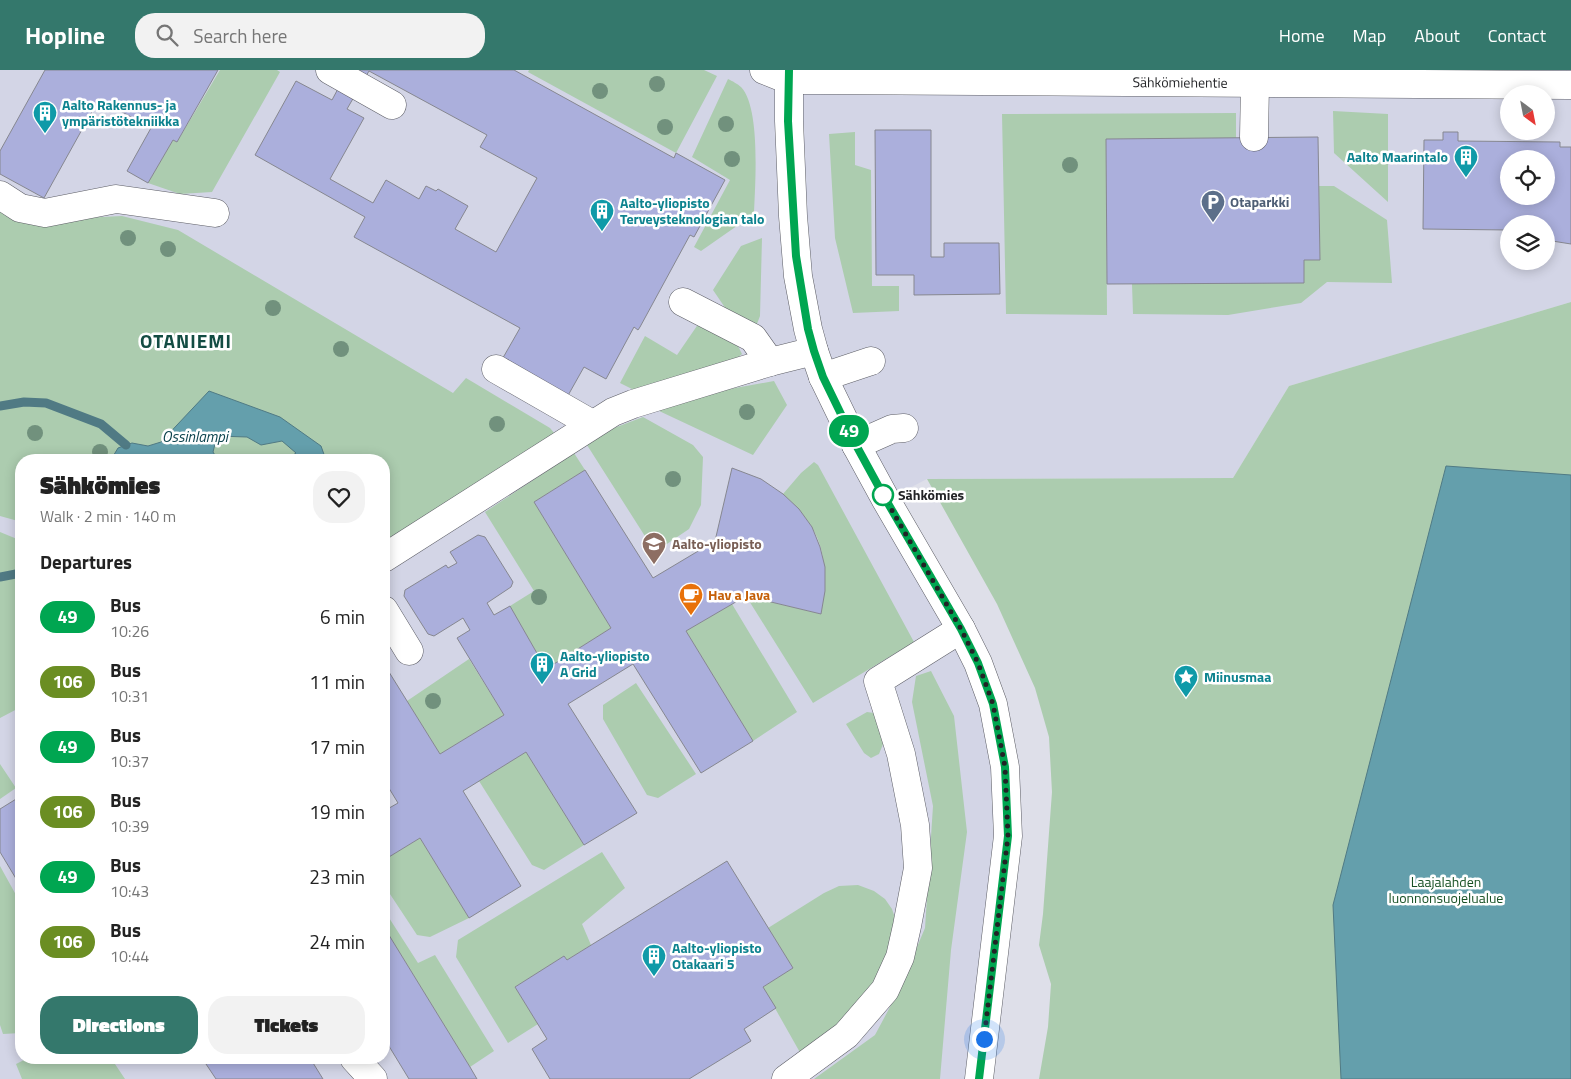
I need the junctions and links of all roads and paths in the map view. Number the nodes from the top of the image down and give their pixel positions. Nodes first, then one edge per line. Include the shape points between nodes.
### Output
1 (330, 70) edge
2 (780, 73) edge
3 (1440, 77) edge
4 (1255, 84) junction
5 (1571, 85) edge
6 (392, 105) dead end
7 (1254, 137) dead end
8 (0, 195) edge
9 (215, 213) dead end
10 (683, 302) dead end
11 (814, 351) junction
12 (871, 361) dead end
13 (770, 362) junction
14 (496, 369) dead end
15 (823, 377) junction
16 (592, 424) junction
17 (904, 428) dead end
18 (856, 445) junction
19 (390, 554) edge
20 (390, 620) edge
21 (961, 629) junction
22 (409, 651) dead end
23 (359, 1064) edge
24 (373, 1079) edge
25 (786, 1079) edge
26 (979, 1079) edge

1 - 6 street
2 - 4 street, Sähkömiehentie
2 - 11 street via 788,121 797,266
3 - 4 street, Sähkömiehentie
3 - 5 street, Sähkömiehentie
4 - 7 street
8 - 9 street via 20,208 45,213 116,199
10 - 13 street via 753,338
11 - 13 street
11 - 15 street
12 - 15 street
13 - 16 street via 634,404
14 - 16 street
15 - 18 street
16 - 19 street
17 - 18 street via 892,429
18 - 21 street
20 - 22 street
21 - 25 street via 878,681 901,754 915,825 918,868 900,958 885,990 846,1036
21 - 26 street via 993,704 1005,767 1008,836
23 - 24 street

